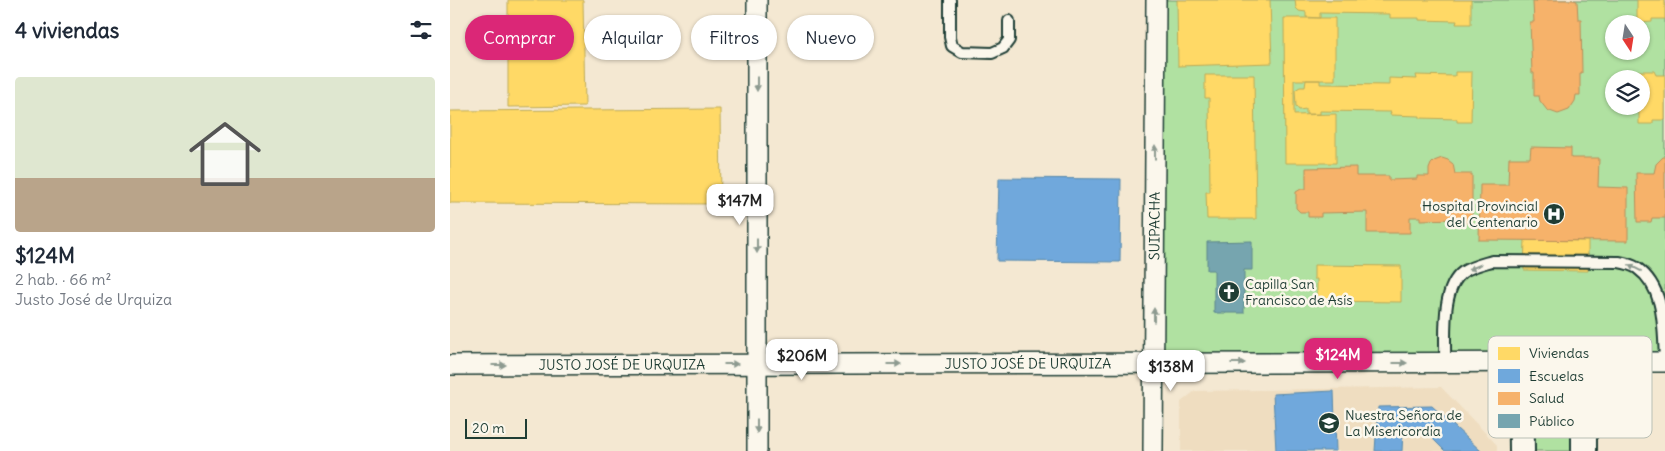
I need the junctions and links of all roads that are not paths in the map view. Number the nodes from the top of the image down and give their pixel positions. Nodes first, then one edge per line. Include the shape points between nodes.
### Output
1 (757, 0) edge
2 (950, 0) edge
3 (1156, 0) edge
4 (1009, 21) dead end
5 (1665, 358) edge
6 (1488, 362) edge
7 (1652, 362) edge
8 (1665, 362) edge
9 (1445, 363) junction
10 (757, 364) junction
11 (1154, 364) junction
12 (450, 365) edge
13 (1522, 438) edge
14 (1584, 438) edge
15 (757, 451) edge
16 (1153, 451) edge
17 (1522, 451) edge
18 (1584, 451) edge

1 -> 10 street
2 - 4 lane via 952,46 962,52 992,53 1003,48 1009,40
11 -> 3 street, SUIPACHA
5 -> 9 lane via 1658,289 1636,267 1619,262 1492,261 1472,266 1461,273 1454,284 1446,306
6 - 9 street, JUSTO JOSÉ DE URQUIZA
7 - 8 street, JUSTO JOSÉ DE URQUIZA
11 -> 9 street, JUSTO JOSÉ DE URQUIZA
10 -> 11 street, JUSTO JOSÉ DE URQUIZA
12 -> 10 street, JUSTO JOSÉ DE URQUIZA
10 -> 15 street
11 - 16 street, SUIPACHA
13 - 17 street
14 - 18 street

